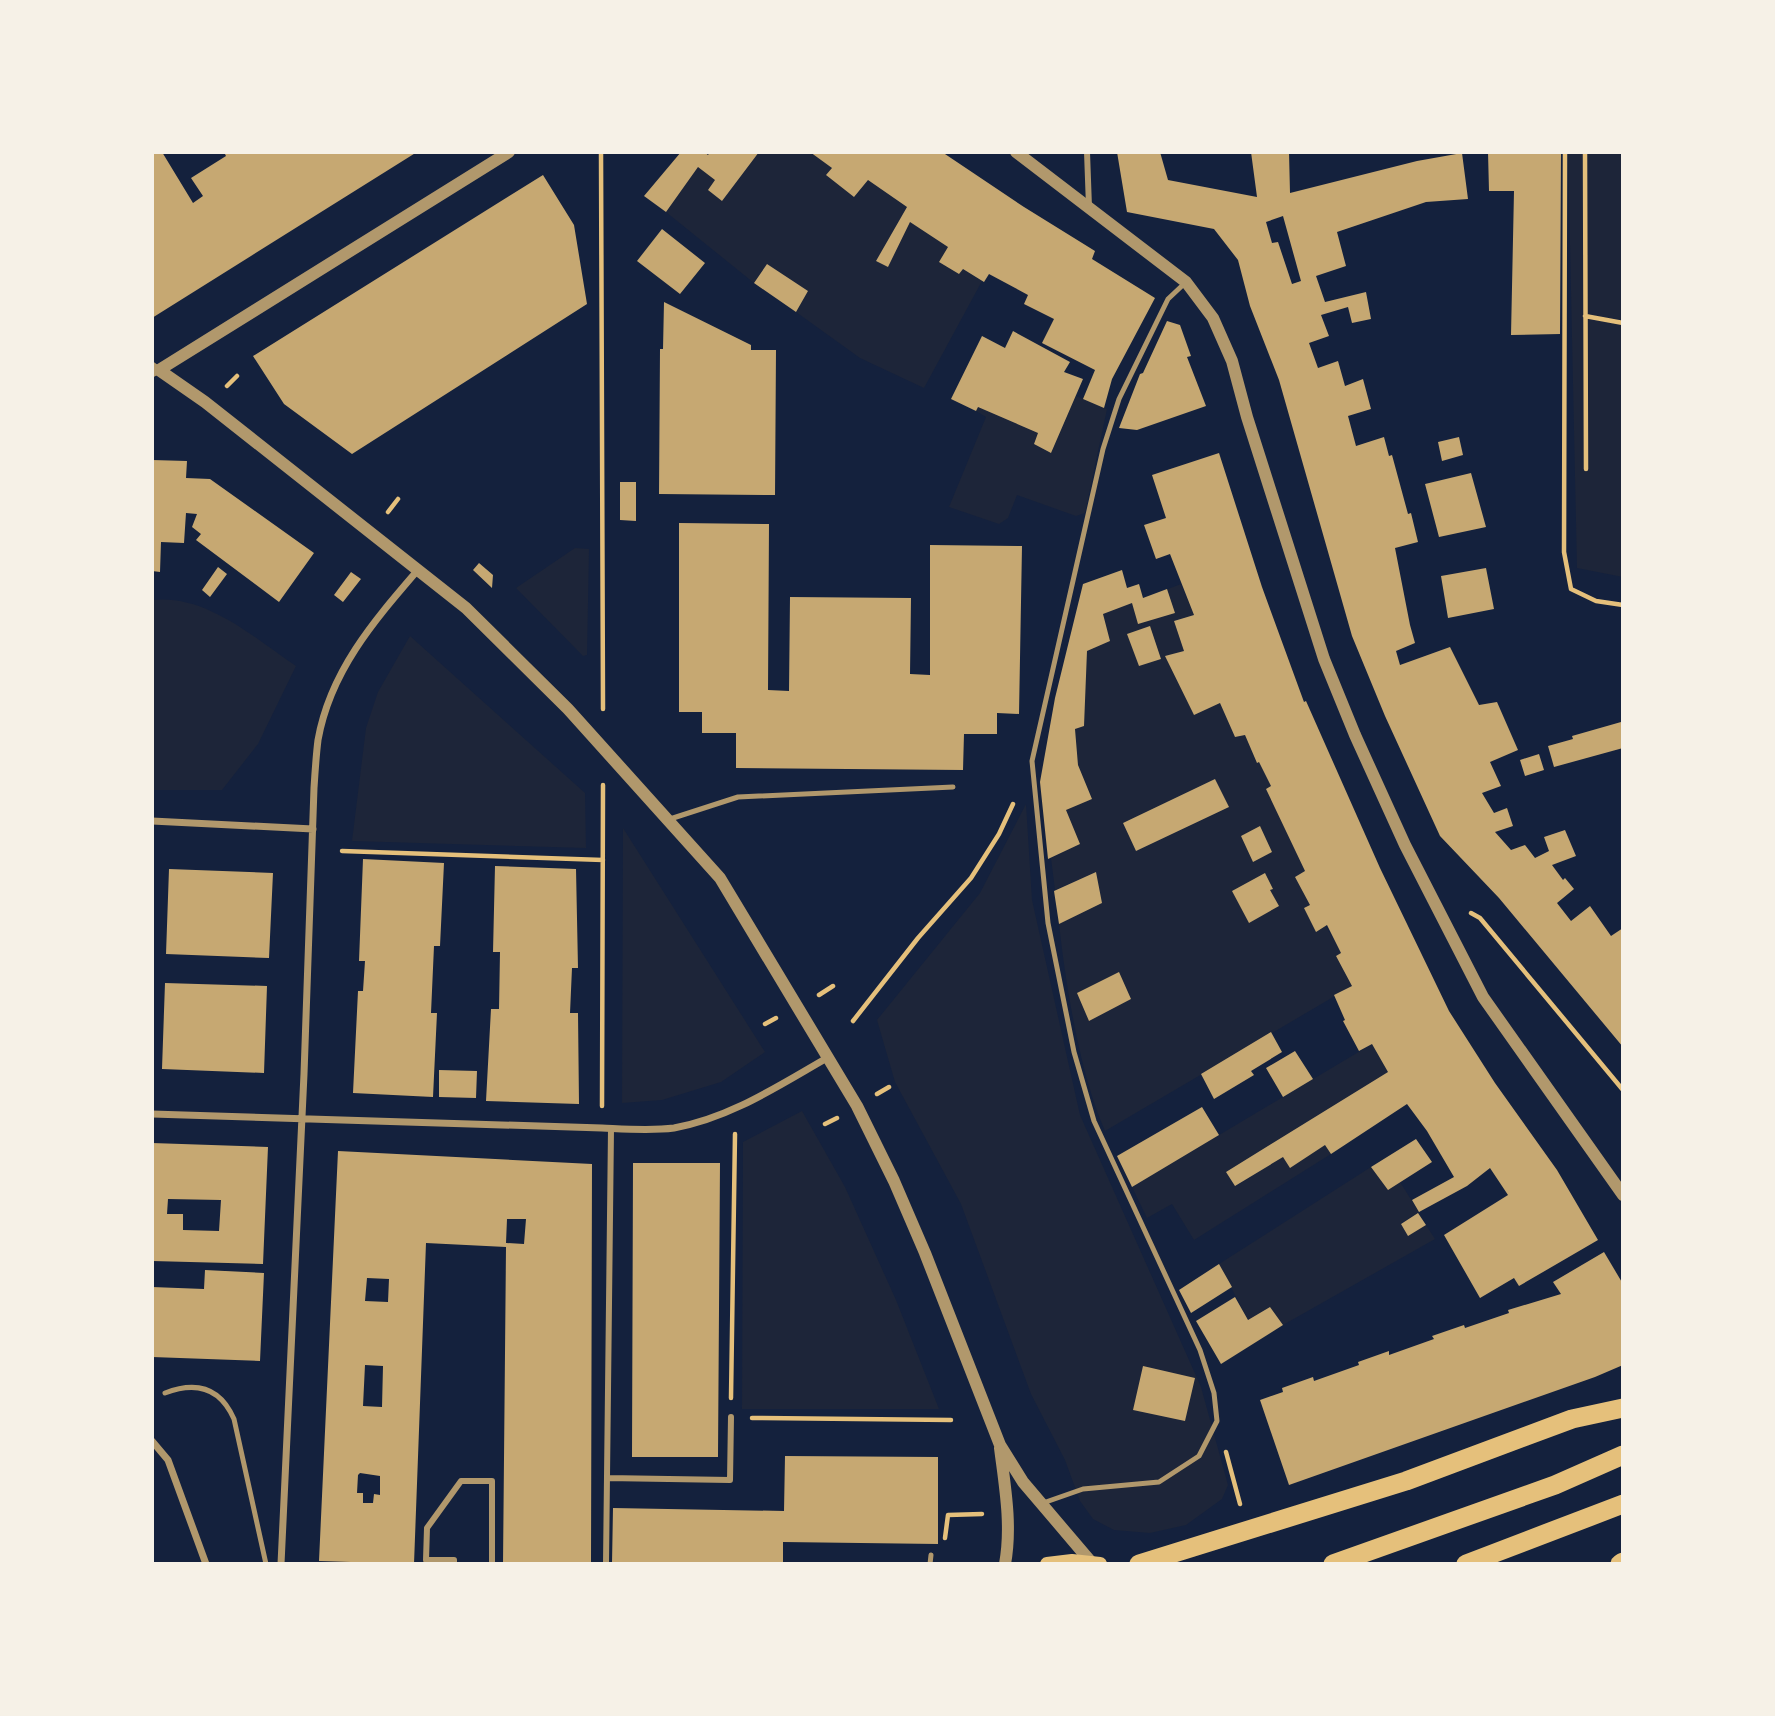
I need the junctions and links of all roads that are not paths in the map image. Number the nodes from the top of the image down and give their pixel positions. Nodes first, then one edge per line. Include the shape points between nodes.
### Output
1 (509, 152) edge
2 (1016, 152) edge
3 (1087, 152) edge
4 (1089, 206) junction
5 (1186, 282) junction
6 (154, 370) edge
7 (417, 571) junction
8 (953, 787) dead end
9 (667, 820) junction
10 (152, 821) edge
11 (313, 829) junction
12 (827, 1058) junction
13 (152, 1114) edge
14 (301, 1119) junction
15 (611, 1129) junction
16 (1623, 1195) edge
17 (165, 1393) dead end
18 (1623, 1408) edge
19 (731, 1417) road end
20 (152, 1441) edge
21 (1000, 1445) junction
22 (1623, 1455) edge
23 (607, 1478) junction
24 (1623, 1503) edge
25 (1041, 1504) junction
26 (931, 1555) dead end
27 (1096, 1563) edge
28 (206, 1564) edge
29 (266, 1564) edge
30 (281, 1564) edge
31 (454, 1564) edge
32 (492, 1564) edge
33 (606, 1564) edge
34 (930, 1564) edge
35 (1005, 1564) edge
36 (1047, 1564) edge
37 (1139, 1564) edge
38 (1333, 1564) edge
39 (1466, 1564) edge

1 - 6 street
2 - 4 street
3 - 4 street
4 - 5 street
5 - 16 street via 1213,318 1231,360 1324,659 1405,845 1483,998
5 - 25 lane via 1168,299 1119,399 1103,449 1032,761 1048,923 1074,1052 1094,1121 1200,1350 1214,1393 1217,1421 1199,1456 1159,1482 1083,1489
6 - 7 street via 205,401
7 - 9 street via 466,608 568,709
7 - 11 street via 377,616 339,676 318,741
8 - 9 lane via 738,797
9 - 12 street via 719,878
10 - 11 street
11 - 14 street
12 - 15 street via 707,1121 670,1128
12 - 21 street via 894,1181
13 - 14 street
14 - 15 street
14 - 30 street
15 - 23 street
17 - 29 lane via 195,1386 210,1391 229,1408
18 - 37 highway via 1572,1419 1406,1481
19 - 23 street via 730,1480
20 - 28 street via 168,1460
21 - 25 street
21 - 35 street via 1008,1516
22 - 38 highway via 1555,1485
23 - 33 street
24 - 39 highway
25 - 27 street
26 - 34 lane
27 - 36 main road
31 - 32 street via 454,1560 426,1560 427,1528 461,1481 492,1481

